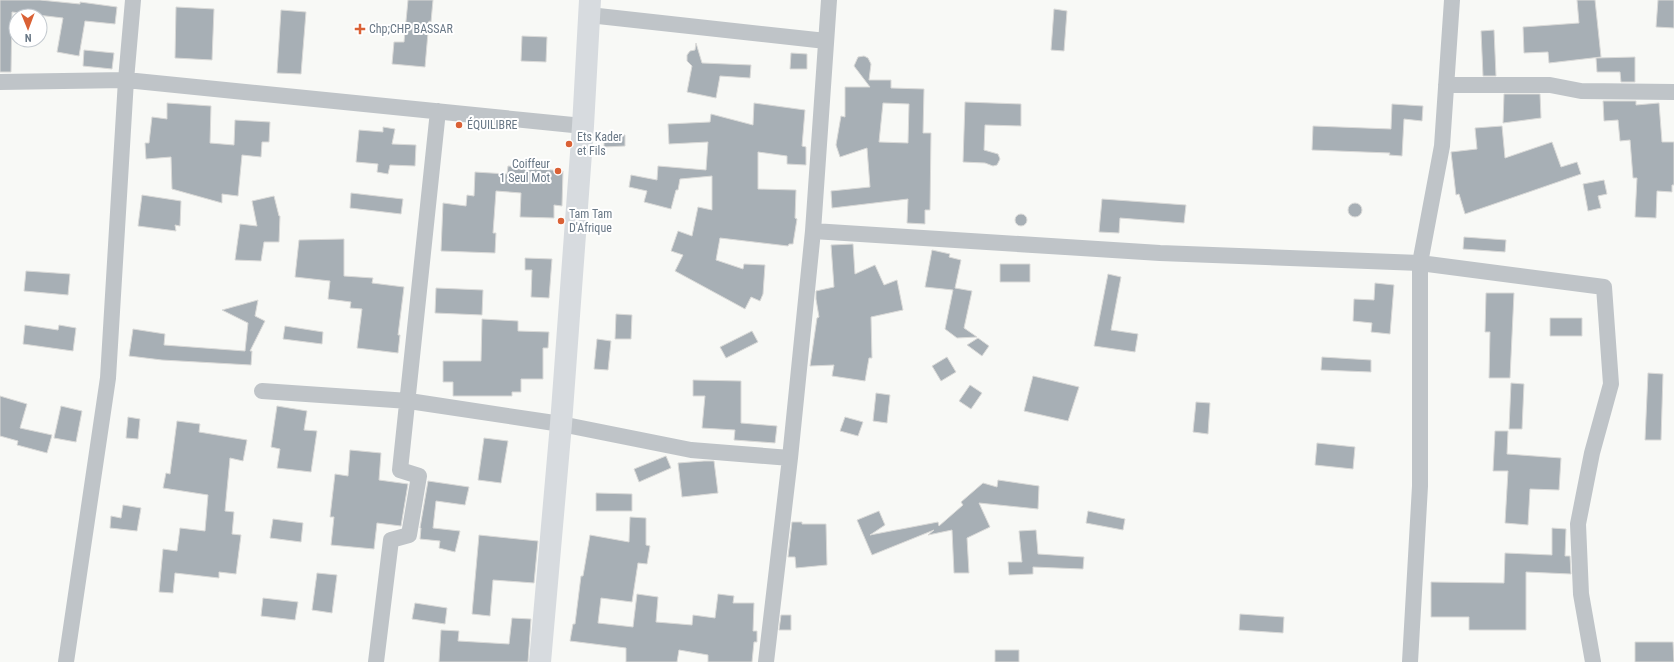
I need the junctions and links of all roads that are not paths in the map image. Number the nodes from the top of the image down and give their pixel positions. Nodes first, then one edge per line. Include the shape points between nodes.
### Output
1 (133, 0) edge
2 (829, 0) edge
3 (1452, 0) edge
4 (589, 8) edge
5 (826, 41) junction
6 (126, 80) junction
7 (0, 82) edge
8 (1446, 85) junction
9 (1674, 92) edge
10 (438, 111) junction
11 (583, 126) junction
12 (813, 231) junction
13 (1420, 263) junction
14 (262, 391) dead end
15 (409, 401) junction
16 (561, 424) junction
17 (790, 458) junction
18 (66, 662) edge
19 (376, 662) edge
20 (540, 662) edge
21 (766, 662) edge
22 (1410, 662) edge
23 (1593, 662) edge

1 - 6 street
2 - 5 street
3 - 8 street
4 - 5 street
4 - 11 main road
5 - 12 street
6 - 7 street
6 - 10 street
6 - 18 street via 108,378
8 - 9 street via 1550,84 1581,92
8 - 13 street via 1442,146
10 - 11 street
10 - 15 street
11 - 16 main road
12 - 13 street via 1160,253
12 - 17 street
13 - 22 street via 1420,486
13 - 23 street via 1604,287 1611,384 1592,453 1578,524 1581,594
14 - 15 street
15 - 16 street
15 - 19 street via 400,470 419,476 409,535 391,540
16 - 17 street via 691,450
16 - 20 main road
17 - 21 street

